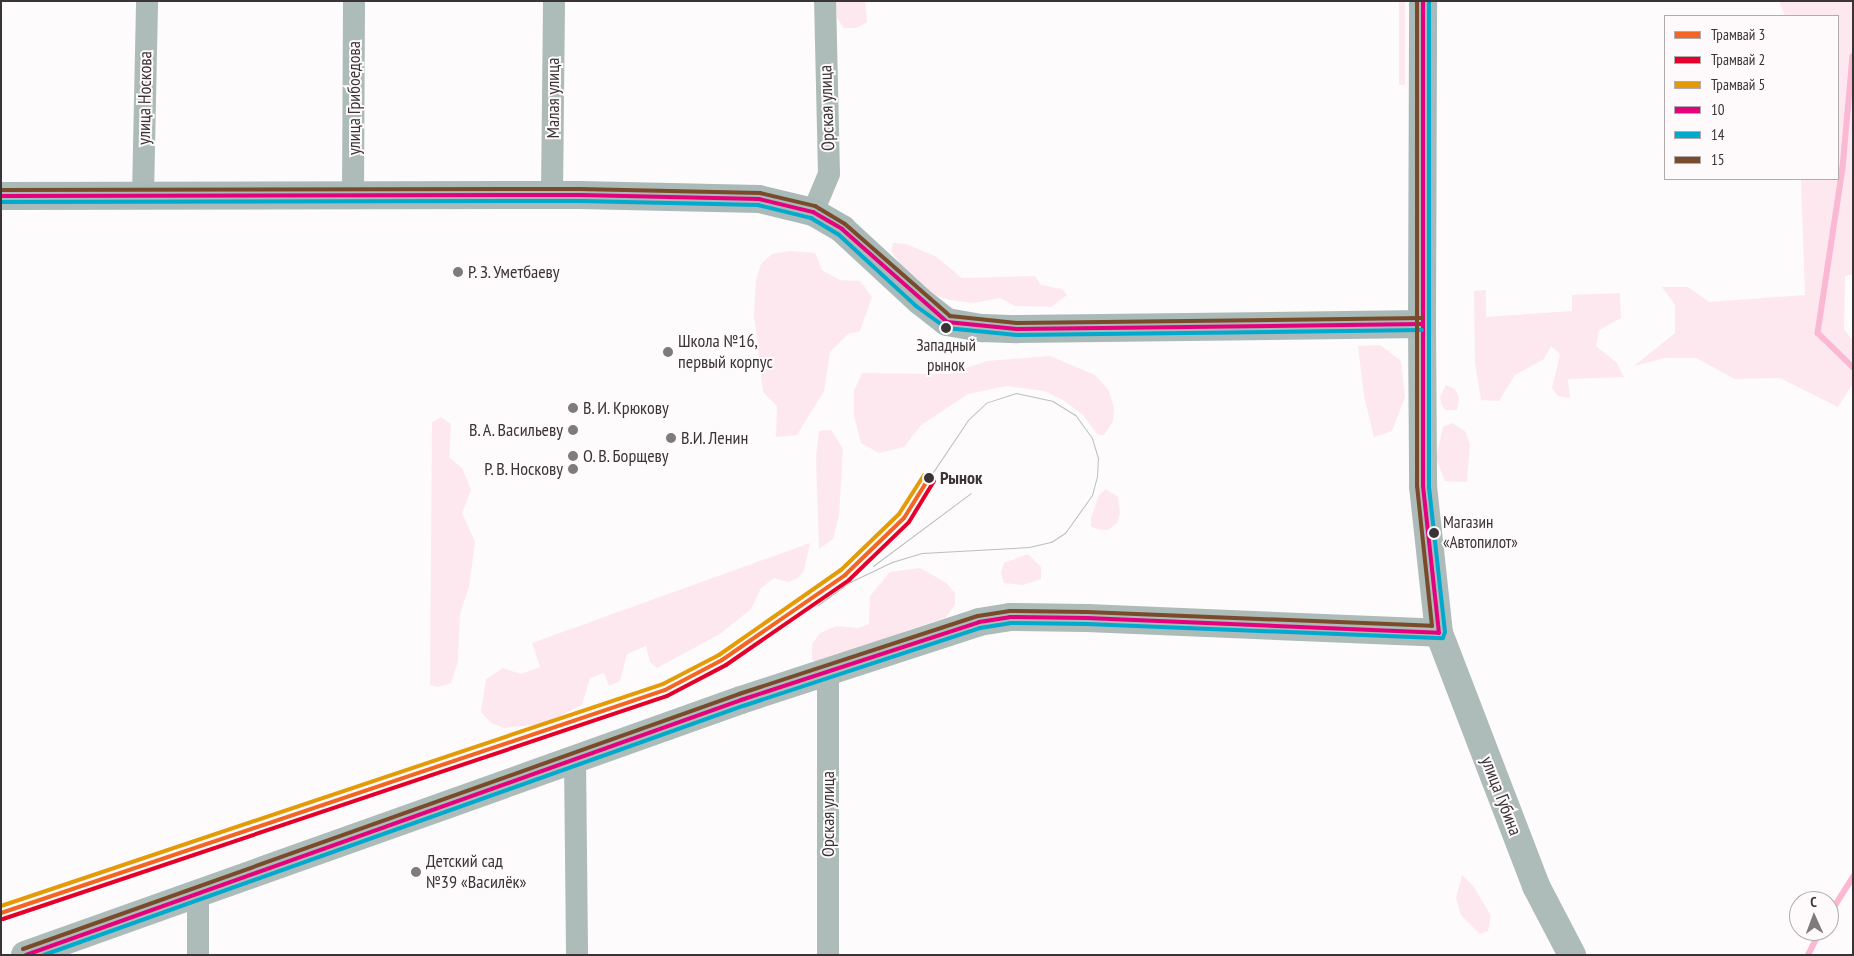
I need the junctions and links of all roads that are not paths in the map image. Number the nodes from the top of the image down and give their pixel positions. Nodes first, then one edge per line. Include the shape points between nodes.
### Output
1 (147, 1) edge
2 (354, 1) edge
3 (554, 1) edge
4 (825, 1) edge
5 (1423, 1) edge
6 (552, 195) junction
7 (1, 196) edge
8 (143, 196) junction
9 (353, 196) junction
10 (813, 212) junction
11 (1422, 324) junction
12 (1439, 633) junction
13 (828, 673) junction
14 (575, 759) junction
15 (198, 893) junction
16 (25, 955) edge
17 (198, 955) edge
18 (577, 955) edge
19 (828, 955) edge
20 (1572, 955) edge

1 - 8 street, улица Носкова
2 - 9 street, улица Грибоедова
3 - 6 street, Малая улица
4 - 10 street, Орская улица via 829,174
5 - 11 main road
6 - 9 main road
6 - 10 main road via 759,198
7 - 8 main road
8 - 9 main road
10 - 11 main road via 842,229 947,322 982,328
11 - 12 street, улица Губина via 1423,486
12 - 13 street via 1010,617 936,634
12 - 20 street, улица Губина via 1536,886
13 - 14 street
13 - 19 street, Орская улица
14 - 15 street
14 - 18 street
15 - 16 street
15 - 17 street

